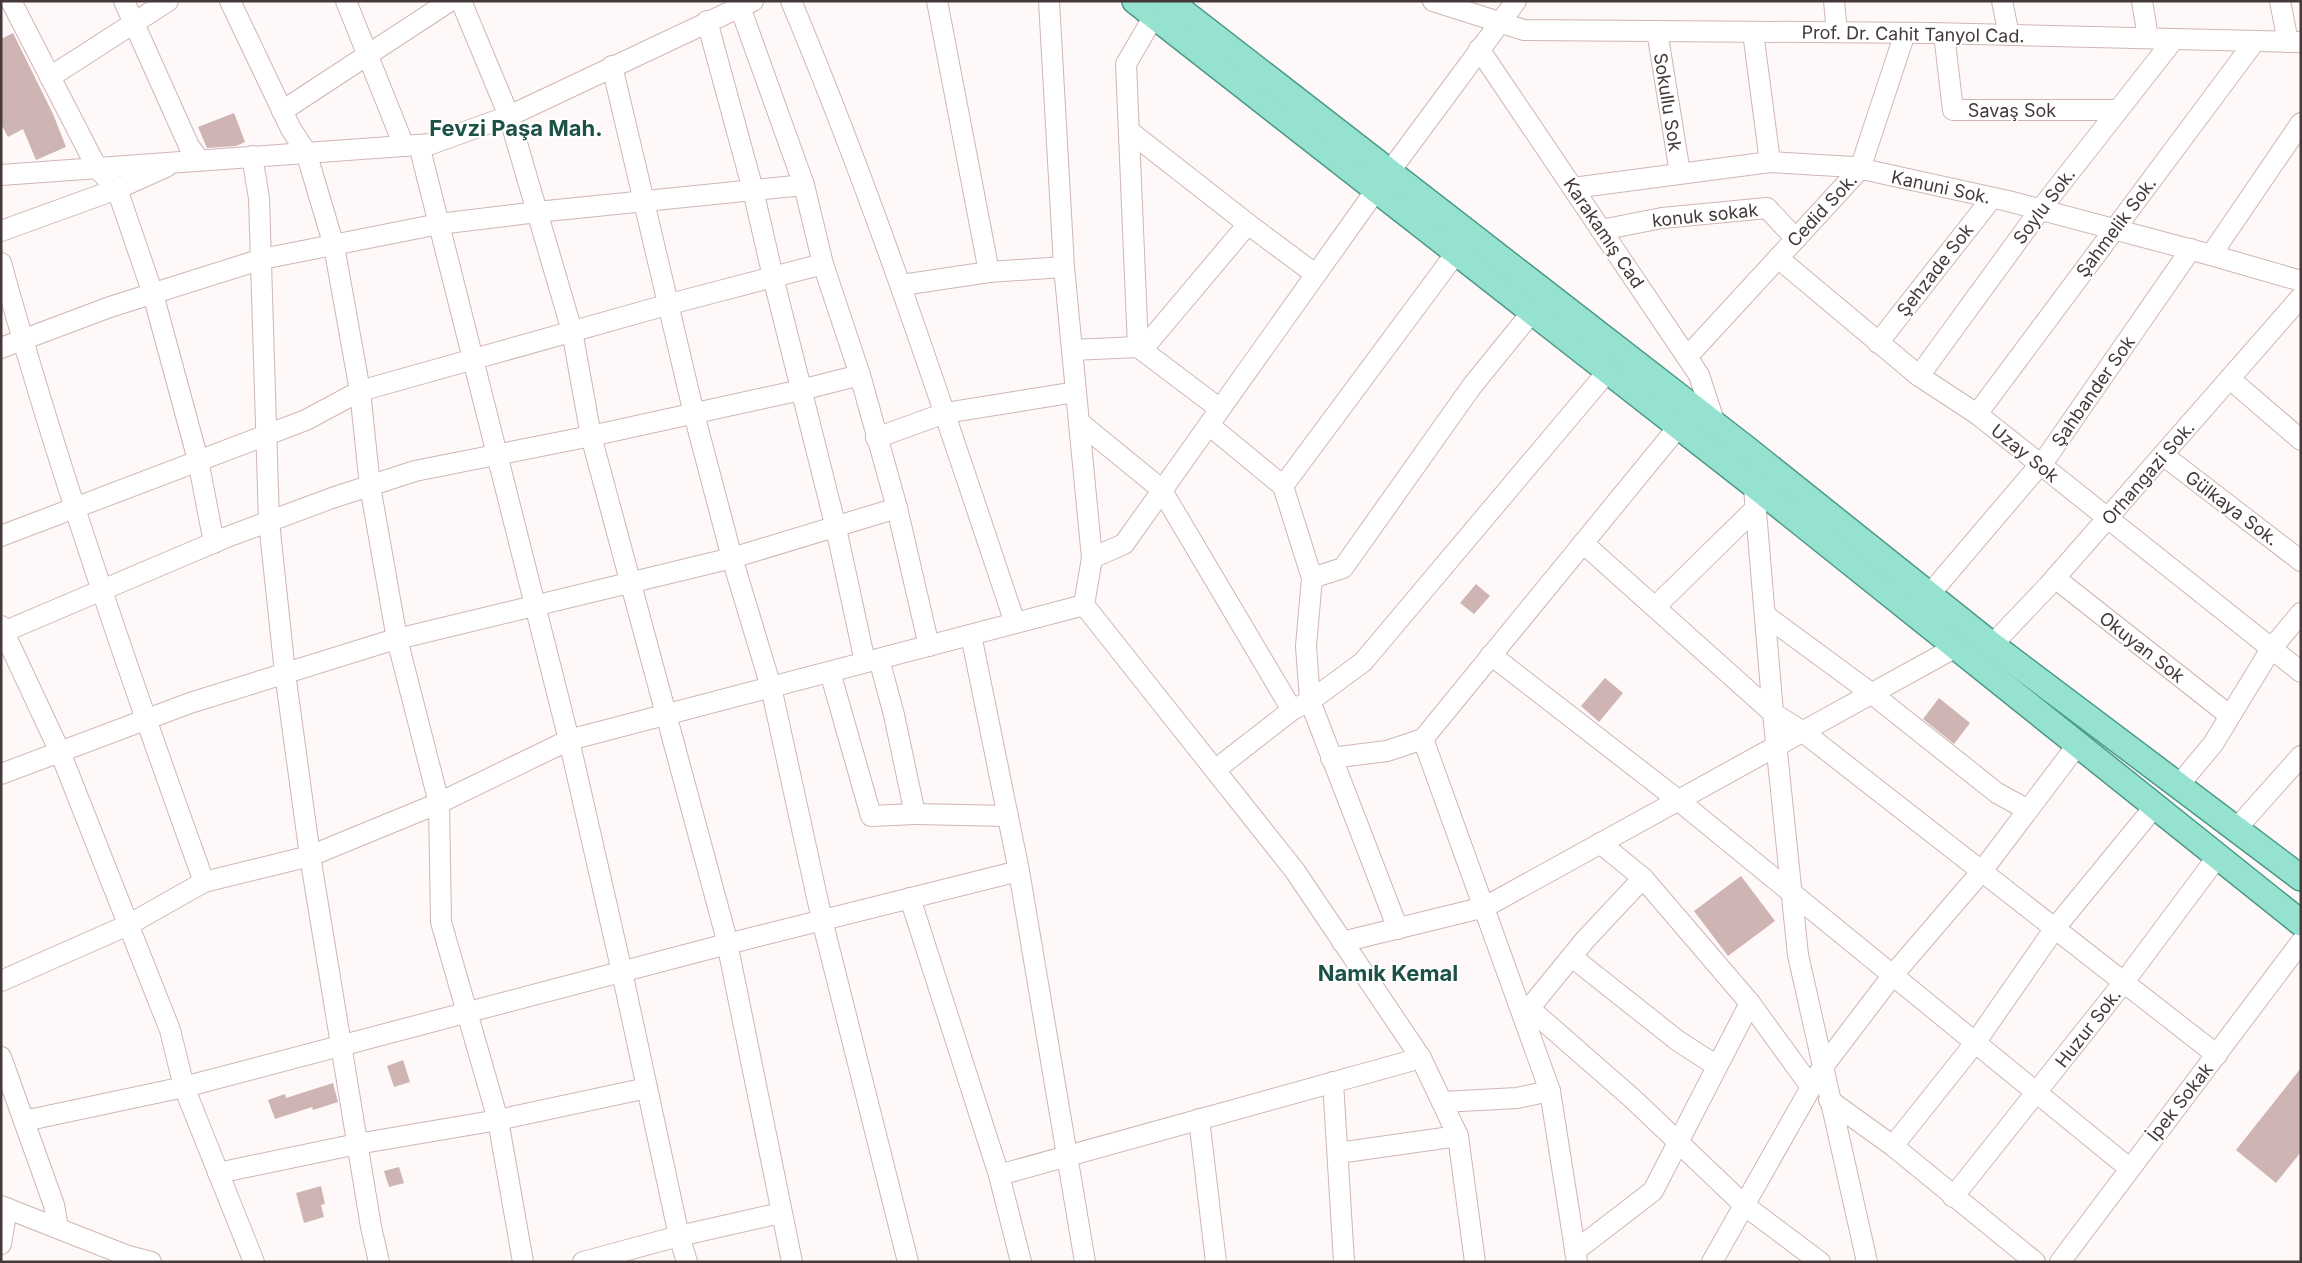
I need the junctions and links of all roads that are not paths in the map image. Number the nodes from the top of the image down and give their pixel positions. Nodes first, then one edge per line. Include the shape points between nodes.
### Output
1 (11, 1) edge
2 (124, 1) edge
3 (168, 1) edge
4 (230, 1) edge
5 (346, 1) edge
6 (450, 1) edge
7 (460, 1) edge
8 (792, 1) edge
9 (937, 1) edge
10 (1049, 1) edge
11 (1433, 1) edge
12 (1516, 1) edge
13 (1834, 1) edge
14 (2002, 1) edge
15 (2142, 1) edge
16 (2280, 1) edge
17 (746, 4) edge
18 (1153, 6) edge
19 (1483, 13) edge
20 (707, 21) junction
21 (134, 24) junction
22 (1657, 31) junction
23 (1752, 32) junction
24 (1837, 32) junction
25 (1906, 33) junction
26 (1944, 34) junction
27 (2009, 35) junction
28 (2148, 38) junction
29 (2174, 39) junction
30 (2255, 41) junction
31 (2294, 42) edge
32 (1479, 49) junction
33 (369, 55) junction
34 (612, 66) junction
35 (50, 77) junction
36 (2118, 110) junction
37 (282, 111) junction
38 (509, 116) junction
39 (2301, 123) edge
40 (1129, 131) junction
41 (412, 146) junction
42 (306, 152) junction
43 (252, 156) junction
44 (189, 161) junction
45 (1770, 162) junction
46 (98, 168) junction
47 (1860, 169) junction
48 (1680, 173) junction
49 (1, 175) edge
50 (1383, 181) junction
51 (804, 185) junction
52 (1573, 188) junction
53 (117, 189) junction
54 (754, 190) junction
55 (1992, 198) junction
56 (646, 201) junction
57 (2040, 210) junction
58 (537, 212) junction
59 (439, 224) junction
60 (1248, 224) junction
61 (2114, 229) junction
62 (1601, 230) junction
63 (1, 232) edge
64 (1796, 239) junction
65 (334, 246) junction
66 (2191, 250) junction
67 (1456, 253) junction
68 (2211, 255) junction
69 (1778, 258) junction
70 (262, 259) junction
71 (1, 263) edge
72 (823, 264) junction
73 (1064, 267) junction
74 (989, 272) junction
75 (1315, 274) junction
76 (773, 277) junction
77 (2301, 281) edge
78 (902, 285) junction
79 (153, 294) junction
80 (2301, 298) edge
81 (670, 304) junction
82 (1532, 312) junction
83 (572, 331) junction
84 (22, 341) junction
85 (1878, 343) junction
86 (1, 348) edge
87 (1140, 348) junction
88 (1072, 350) junction
89 (1687, 357) junction
90 (474, 358) junction
91 (1608, 371) junction
92 (860, 375) junction
93 (1919, 376) junction
94 (2230, 379) junction
95 (801, 390) junction
96 (360, 391) junction
97 (1076, 392) junction
98 (945, 413) junction
99 (694, 414) junction
100 (1977, 414) junction
101 (1214, 417) junction
102 (1079, 422) junction
103 (1714, 424) junction
104 (1679, 426) junction
105 (266, 435) junction
106 (591, 436) junction
107 (876, 438) junction
108 (2301, 440) edge
109 (1748, 450) junction
110 (496, 456) junction
111 (2163, 456) junction
112 (198, 460) junction
113 (2040, 465) junction
114 (370, 486) junction
115 (1283, 486) junction
116 (1161, 489) junction
117 (1756, 497) junction
118 (74, 508) junction
119 (897, 508) junction
120 (2107, 519) junction
121 (269, 522) junction
122 (836, 528) junction
123 (1, 536) edge
124 (214, 543) junction
125 (1583, 543) junction
126 (732, 558) junction
127 (1092, 558) junction
128 (2301, 561) edge
129 (1312, 578) junction
130 (2055, 578) junction
131 (629, 583) junction
132 (102, 590) junction
133 (1929, 595) junction
134 (1084, 605) junction
135 (536, 606) junction
136 (1655, 608) junction
137 (2301, 613) edge
138 (1765, 615) junction
139 (1016, 623) junction
140 (2, 630) edge
141 (971, 634) junction
142 (397, 639) junction
143 (1992, 645) junction
144 (929, 646) junction
145 (1956, 647) junction
146 (2272, 649) junction
147 (1491, 655) junction
148 (872, 660) junction
149 (830, 672) junction
150 (2301, 672) edge
151 (285, 674) junction
152 (771, 687) junction
153 (1871, 693) junction
154 (1301, 706) junction
155 (1773, 713) junction
156 (667, 714) junction
157 (2229, 715) junction
158 (145, 720) junction
159 (1802, 730) junction
160 (1422, 739) junction
161 (569, 740) junction
162 (2078, 744) junction
163 (1776, 745) junction
164 (60, 752) junction
165 (2301, 756) edge
166 (1331, 758) junction
167 (1215, 770) junction
168 (1, 774) edge
169 (2178, 786) junction
170 (1678, 800) junction
171 (439, 803) junction
172 (2155, 806) junction
173 (2028, 810) junction
174 (915, 814) junction
175 (1008, 816) junction
176 (2236, 829) junction
177 (1600, 843) junction
178 (310, 856) junction
179 (2218, 856) junction
180 (1019, 871) junction
181 (1982, 871) junction
182 (1643, 878) junction
183 (2301, 878) edge
184 (204, 882) junction
185 (1792, 894) junction
186 (910, 898) junction
187 (1485, 907) junction
188 (822, 920) junction
189 (2301, 922) edge
190 (128, 925) junction
191 (2055, 928) junction
192 (1398, 929) junction
193 (1342, 942) junction
194 (2301, 942) edge
195 (727, 944) junction
196 (1572, 957) junction
197 (622, 972) junction
198 (1892, 976) junction
199 (1, 981) edge
200 (2124, 982) junction
201 (1750, 1003) junction
202 (1526, 1012) junction
203 (467, 1013) junction
204 (1975, 1043) junction
205 (341, 1046) junction
206 (2217, 1055) junction
207 (1, 1057) edge
208 (1421, 1058) junction
209 (1717, 1066) junction
210 (1822, 1068) junction
211 (1333, 1082) junction
212 (184, 1086) junction
213 (1811, 1087) junction
214 (647, 1088) junction
215 (1550, 1091) junction
216 (2037, 1094) junction
217 (1829, 1100) junction
218 (1442, 1102) junction
219 (1199, 1119) junction
220 (498, 1120) junction
221 (24, 1121) junction
222 (1458, 1136) junction
223 (1677, 1143) junction
224 (357, 1144) junction
225 (1892, 1146) junction
226 (1338, 1153) junction
227 (1067, 1156) junction
228 (2129, 1168) junction
229 (218, 1173) junction
230 (1000, 1175) junction
231 (1953, 1197) junction
232 (1744, 1205) junction
233 (4, 1207) edge
234 (781, 1213) junction
235 (58, 1228) junction
236 (679, 1236) junction
237 (1, 1244) edge
238 (1576, 1257) edge
239 (129, 1259) edge
240 (151, 1262) edge
241 (254, 1262) edge
242 (379, 1262) edge
243 (523, 1262) edge
244 (583, 1262) edge
245 (687, 1262) edge
246 (792, 1262) edge
247 (908, 1262) edge
248 (1021, 1262) edge
249 (1084, 1262) edge
250 (1216, 1262) edge
251 (1344, 1262) edge
252 (1475, 1262) edge
253 (1712, 1262) edge
254 (1820, 1262) edge
255 (1867, 1262) edge
256 (2035, 1262) edge
257 (2060, 1262) edge

1 - 35 street
2 - 21 street
3 - 21 street
4 - 37 street
5 - 33 street
6 - 33 street
7 - 38 street
8 - 78 street
9 - 74 street
10 - 73 street
11 - 19 street, Prof. Dr. Cahit Tanyol Cad.
12 - 19 street
13 - 24 street
14 - 27 street
15 - 28 street
16 - 31 street
17 - 20 street
17 - 51 street
18 - 40 street via 1126,64
18 - 50 main road
19 - 22 street, Prof. Dr. Cahit Tanyol Cad. via 1524,30
19 - 32 street
20 - 34 street
20 - 54 street
21 - 35 street
21 - 44 street via 189,146
22 - 23 street, Prof. Dr. Cahit Tanyol Cad.
22 - 48 street, Sokullu Sok
23 - 24 street, Prof. Dr. Cahit Tanyol Cad.
23 - 45 street
24 - 25 street, Prof. Dr. Cahit Tanyol Cad.
25 - 26 street, Prof. Dr. Cahit Tanyol Cad.
25 - 47 street, Cedid Sok.
26 - 27 street, Prof. Dr. Cahit Tanyol Cad.
26 - 36 street, Savaş Sok via 1953,110
27 - 28 street, Prof. Dr. Cahit Tanyol Cad.
28 - 29 street, Prof. Dr. Cahit Tanyol Cad.
29 - 30 street, Prof. Dr. Cahit Tanyol Cad.
29 - 36 street, Soylu Sok.
30 - 31 street, Prof. Dr. Cahit Tanyol Cad.
30 - 61 street, Şahmelik Sok.
32 - 50 street
32 - 52 street, Karakamış Cad
33 - 37 street
33 - 41 street
34 - 38 street
34 - 56 street
35 - 46 street
36 - 57 street, Soylu Sok.
37 - 42 street
38 - 41 street via 431,144
38 - 58 street
39 - 68 street
40 - 60 street
40 - 87 street
41 - 42 street
41 - 59 street
42 - 43 street
42 - 65 street
43 - 44 street
43 - 70 street via 259,198
44 - 46 street
44 - 53 street
45 - 47 street, Kanuni Sok.
45 - 48 street, Kanuni Sok.
46 - 49 street
46 - 53 street
47 - 55 street, Kanuni Sok.
47 - 64 street, Cedid Sok.
48 - 52 street, Kanuni Sok.
50 - 67 main road
50 - 75 street
50 - 103 main road
51 - 54 street
51 - 72 street
52 - 62 street, Karakamış Cad
53 - 63 street
53 - 79 street
54 - 56 street
54 - 76 street
55 - 57 street, Kanuni Sok.
55 - 85 street, Şehzade Sok
56 - 58 street
56 - 81 street
57 - 61 street, Kanuni Sok.
57 - 93 street, Soylu Sok.
58 - 59 street
58 - 83 street
59 - 65 street
59 - 90 street
60 - 75 street
60 - 87 street
61 - 66 street, Kanuni Sok.
61 - 100 street, Şahmelik Sok.
62 - 64 street, konuk sokak via 1662,218 1766,208
62 - 89 street, Karakamış Cad
64 - 69 street, Cedid Sok.
65 - 70 street
65 - 96 street
66 - 68 street, Kanuni Sok.
66 - 113 street, Şahbander Sok
67 - 82 main road
67 - 115 street
68 - 77 street, Kanuni Sok.
69 - 85 street, Uzay Sok
69 - 89 street, Cedid Sok.
70 - 79 street
70 - 105 street
71 - 84 street
72 - 76 street
72 - 92 street
73 - 74 street
73 - 88 street
74 - 78 street
75 - 101 street
76 - 81 street
76 - 95 street
78 - 98 street
79 - 84 street
79 - 112 street
80 - 94 street, Orhangazi Sok.
81 - 83 street
81 - 99 street
82 - 91 main road
82 - 129 street via 1472,386 1343,568
83 - 90 street
83 - 106 street
84 - 86 street
84 - 118 street
85 - 93 street, Uzay Sok
87 - 88 street
87 - 101 street
88 - 97 street
89 - 103 street, Karakamış Cad via 1699,375
90 - 96 street
90 - 110 street
91 - 104 main road
91 - 154 street via 1363,662
92 - 95 street
92 - 107 street
93 - 100 street, Uzay Sok
94 - 108 street
94 - 111 street, Orhangazi Sok.
95 - 99 street
95 - 122 street
96 - 105 street via 306,420
96 - 114 street
97 - 98 street
97 - 102 street
98 - 107 street
98 - 139 street
99 - 106 street
99 - 126 street
100 - 113 street, Uzay Sok
101 - 115 street
101 - 116 street
102 - 116 street
102 - 127 street
103 - 109 main road
104 - 117 main road
104 - 125 street
105 - 112 street
105 - 121 street
106 - 110 street
106 - 131 street
107 - 119 street
109 - 117 street
109 - 133 main road
110 - 114 street via 416,471
110 - 135 street
111 - 120 street, Orhangazi Sok.
111 - 128 street, Gülkaya Sok.
112 - 118 street
112 - 124 street
113 - 120 street, Uzay Sok
113 - 133 street, Şahbander Sok
114 - 121 street
114 - 142 street
115 - 129 street
116 - 127 street via 1124,544
116 - 154 street
117 - 136 street
117 - 138 street
117 - 145 main road
118 - 123 street
118 - 132 street
119 - 122 street
119 - 144 street
120 - 130 street, Orhangazi Sok.
120 - 146 street, Uzay Sok
121 - 124 street
121 - 151 street
122 - 126 street
122 - 148 street
124 - 132 street
125 - 136 street
125 - 147 street
126 - 131 street
126 - 152 street
127 - 134 street
129 - 154 street
130 - 143 street, Orhangazi Sok.
130 - 157 street, Okuyan Sok
131 - 135 street
131 - 156 street
132 - 140 street
132 - 158 street
133 - 143 main road
134 - 139 street
134 - 167 street
135 - 142 street
135 - 161 street
136 - 155 street
137 - 146 street
138 - 153 street
138 - 155 street
139 - 141 street
140 - 164 street
141 - 144 street
141 - 175 street
142 - 151 street
142 - 171 street
143 - 169 main road
144 - 148 street
145 - 153 street
145 - 162 main road
146 - 150 street, Uzay Sok
146 - 157 street
147 - 160 street
147 - 170 street
148 - 149 street
148 - 174 street via 894,714
149 - 152 street
149 - 174 street via 871,816
151 - 158 street
151 - 178 street
152 - 156 street
152 - 188 street
153 - 159 street
153 - 173 street via 1998,793
154 - 166 street
154 - 167 street
155 - 159 street
155 - 163 street
156 - 161 street
156 - 195 street
157 - 169 street via 2213,744
158 - 164 street
158 - 184 street
159 - 163 street
159 - 181 street
160 - 166 street via 1387,751
160 - 187 street
161 - 171 street
161 - 197 street
162 - 172 main road
162 - 173 street
163 - 170 street
163 - 185 street
164 - 168 street
164 - 190 street
165 - 176 street
166 - 192 street
167 - 193 street via 1294,871
169 - 176 main road
170 - 177 street
170 - 185 street
171 - 178 street
171 - 203 street via 441,922
172 - 179 main road
172 - 191 street
173 - 181 street
174 - 175 street
175 - 180 street
176 - 183 main road
177 - 182 street
177 - 187 street
178 - 184 street
178 - 205 street
179 - 189 main road
179 - 200 street, Huzur Sok.
180 - 186 street
180 - 227 street
181 - 191 street
181 - 198 street
182 - 196 street
182 - 201 street
184 - 190 street
185 - 198 street
185 - 210 street via 1798,955
186 - 188 street
186 - 230 street
187 - 192 street
187 - 202 street
188 - 195 street
188 - 247 street
190 - 199 street
190 - 212 street via 170,1030
191 - 200 street
191 - 204 street
192 - 193 street
193 - 208 street
194 - 206 street, İpek Sokak
195 - 197 street
195 - 234 street
196 - 202 street
196 - 209 street via 1678,1041
197 - 203 street
197 - 214 street
198 - 204 street
198 - 210 street
200 - 206 street
200 - 216 street, Huzur Sok.
201 - 209 street
201 - 213 street
202 - 215 street
202 - 223 street via 1633,1099
203 - 205 street
203 - 220 street
204 - 216 street
204 - 225 street
205 - 212 street
205 - 224 street
206 - 228 street, İpek Sokak
207 - 221 street
208 - 211 street
208 - 218 street
209 - 223 street
210 - 213 street
210 - 217 street
211 - 219 street
211 - 226 street
212 - 221 street
212 - 229 street
213 - 232 street
214 - 220 street
214 - 236 street
215 - 218 street via 1517,1098
215 - 238 street
216 - 228 street
216 - 231 street, Huzur Sok.
217 - 225 street
217 - 255 street
218 - 222 street
219 - 227 street
219 - 250 street
220 - 224 street
220 - 243 street
221 - 235 street via 54,1205
222 - 226 street
222 - 252 street
223 - 232 street
223 - 238 street via 1653,1191
224 - 229 street
224 - 242 street
225 - 231 street
226 - 251 street
227 - 230 street
227 - 249 street
228 - 257 street, İpek Sokak
229 - 241 street
230 - 248 street
231 - 256 street
232 - 253 street
232 - 254 street
233 - 235 street
233 - 237 street
234 - 236 street
234 - 246 street
235 - 239 street
236 - 244 street
236 - 245 street
239 - 240 street

